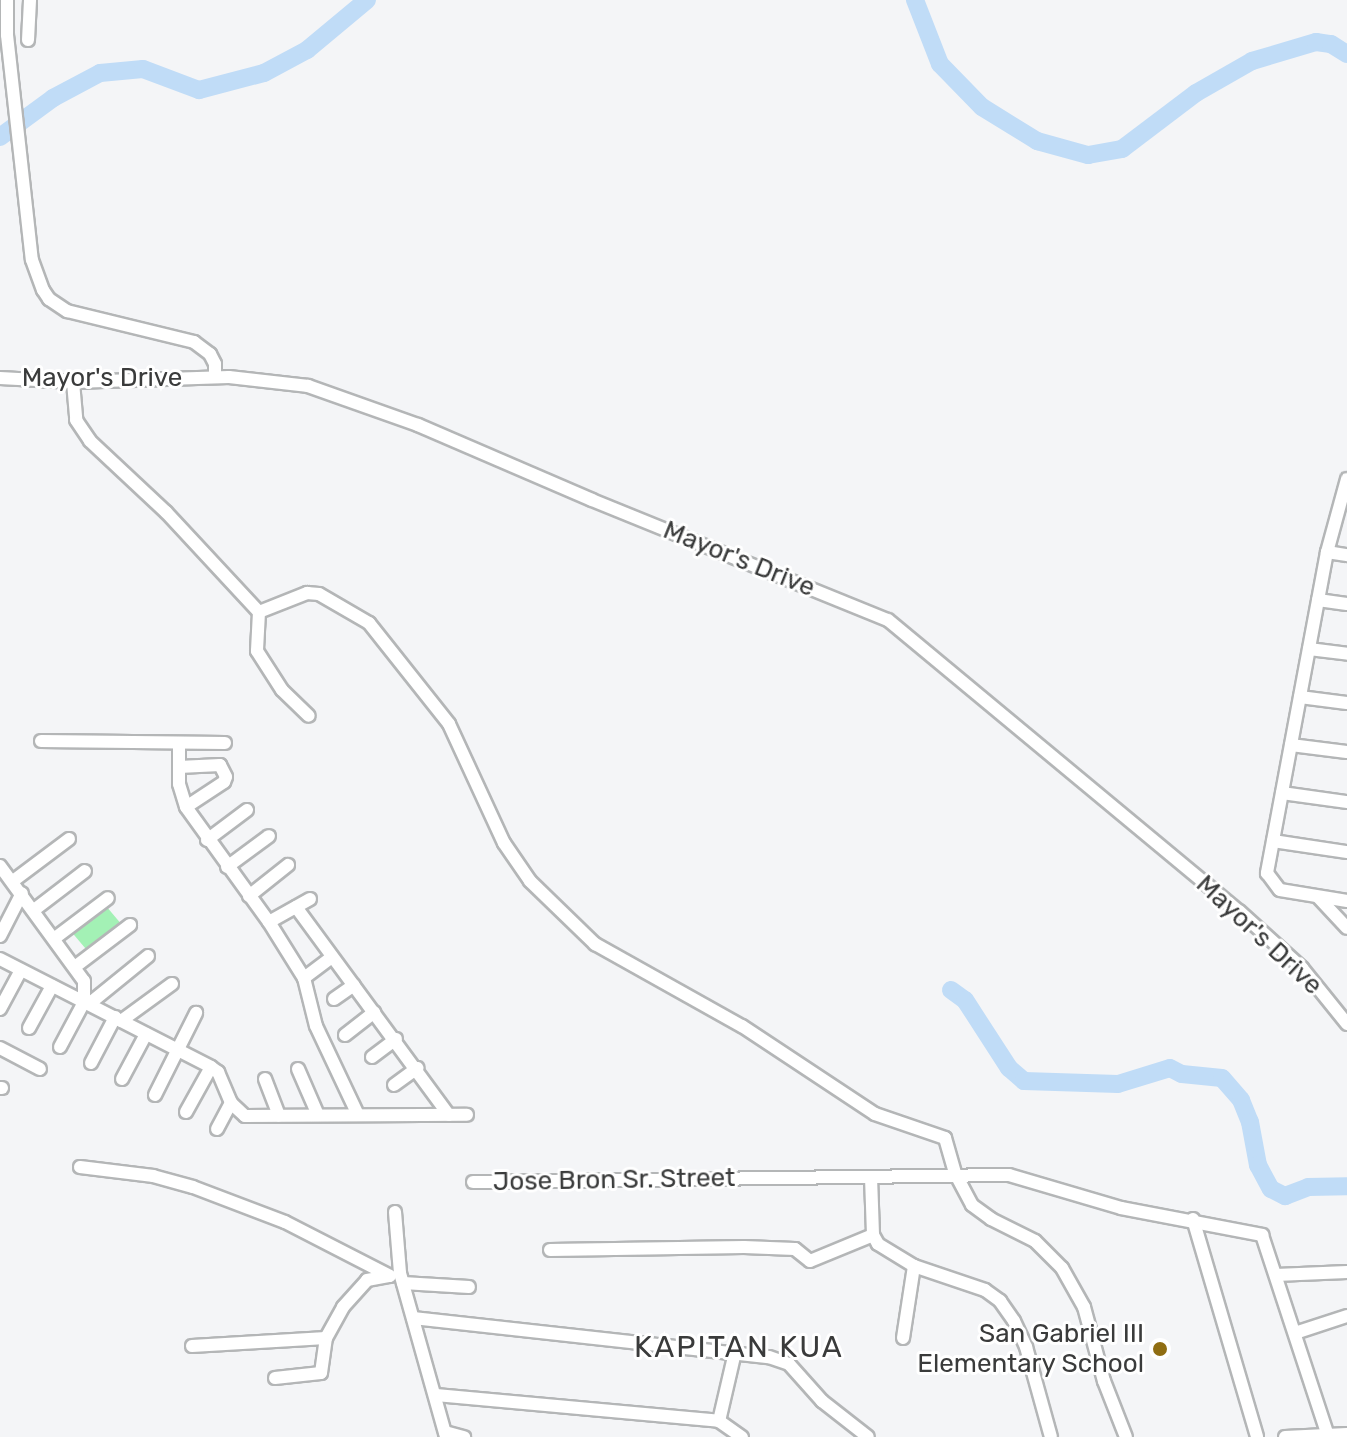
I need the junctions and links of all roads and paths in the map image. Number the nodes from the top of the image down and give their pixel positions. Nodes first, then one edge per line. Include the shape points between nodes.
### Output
1 (7, 0) edge
2 (30, 0) edge
3 (28, 40) dead end
4 (215, 377) junction
5 (0, 378) edge
6 (73, 382) junction
7 (1347, 479) edge
8 (1343, 510) edge
9 (1327, 552) junction
10 (1347, 555) edge
11 (1318, 600) junction
12 (1347, 604) edge
13 (259, 612) junction
14 (1309, 649) junction
15 (1347, 654) edge
16 (1300, 697) junction
17 (1347, 703) edge
18 (309, 716) dead end
19 (41, 741) dead end
20 (225, 743) dead end
21 (179, 744) junction
22 (1291, 745) junction
23 (1347, 752) edge
24 (179, 767) junction
25 (1282, 793) junction
26 (1347, 802) edge
27 (186, 807) junction
28 (247, 810) dead end
29 (269, 836) dead end
30 (69, 839) dead end
31 (207, 840) junction
32 (1273, 841) junction
33 (1347, 852) edge
34 (288, 865) dead end
35 (0, 866) edge
36 (227, 867) junction
37 (85, 871) dead end
38 (13, 881) junction
39 (22, 893) junction
40 (249, 896) junction
41 (1318, 897) junction
42 (108, 898) dead end
43 (310, 899) dead end
44 (1347, 901) edge
45 (296, 907) junction
46 (34, 910) junction
47 (269, 922) junction
48 (130, 925) dead end
49 (1347, 928) edge
50 (0, 936) edge
51 (55, 938) junction
52 (148, 956) dead end
53 (332, 957) junction
54 (0, 959) edge
55 (76, 966) junction
56 (21, 970) junction
57 (304, 978) junction
58 (172, 984) dead end
59 (354, 985) junction
60 (52, 986) junction
61 (334, 999) dead end
62 (86, 1003) junction
63 (0, 1009) edge
64 (374, 1012) junction
65 (196, 1013) dead end
66 (118, 1019) junction
67 (1347, 1024) edge
68 (29, 1028) dead end
69 (146, 1034) junction
70 (345, 1035) dead end
71 (396, 1039) junction
72 (60, 1047) dead end
73 (0, 1048) edge
74 (178, 1050) junction
75 (372, 1057) dead end
76 (91, 1063) dead end
77 (211, 1067) junction
78 (417, 1068) junction
79 (40, 1069) dead end
80 (298, 1069) dead end
81 (122, 1079) dead end
82 (265, 1079) dead end
83 (394, 1085) dead end
84 (155, 1095) dead end
85 (231, 1103) junction
86 (186, 1112) dead end
87 (279, 1115) junction
88 (318, 1115) junction
89 (358, 1115) junction
90 (449, 1115) junction
91 (467, 1115) dead end
92 (217, 1129) dead end
93 (80, 1167) dead end
94 (955, 1173) junction
95 (871, 1177) junction
96 (473, 1182) dead end
97 (395, 1212) dead end
98 (1193, 1219) junction
99 (873, 1235) junction
100 (550, 1250) dead end
101 (914, 1266) junction
102 (1347, 1272) edge
103 (1276, 1275) junction
104 (398, 1277) junction
105 (469, 1287) dead end
106 (1347, 1316) edge
107 (413, 1318) junction
108 (1295, 1333) junction
109 (326, 1338) junction
110 (903, 1338) dead end
111 (192, 1346) dead end
112 (735, 1352) junction
113 (275, 1378) dead end
114 (436, 1395) junction
115 (719, 1421) junction
116 (1327, 1433) junction
117 (1347, 1434) edge
118 (446, 1435) edge
119 (1046, 1435) edge
120 (464, 1437) edge
121 (742, 1437) edge
122 (868, 1437) edge
123 (1126, 1437) edge
124 (1257, 1437) edge
125 (1285, 1437) edge

1 - 4 street via 32,260 49,299 67,311 194,342 210,354
2 - 3 street
4 - 6 street, Mayor's Drive
4 - 67 street, Mayor's Drive via 308,386 339,395 888,620 1239,911 1302,968
5 - 6 street, Mayor's Drive
6 - 13 street via 76,420 90,441 166,512
7 - 8 street
8 - 9 street
9 - 10 street
9 - 11 street
11 - 12 street
11 - 14 street
13 - 18 street via 257,651 282,690
13 - 94 street via 307,593 319,594 369,623 449,724 504,843 562,915 595,944 742,1026 875,1114 945,1138
14 - 15 street
14 - 16 street
16 - 17 street
16 - 22 street
19 - 21 street
20 - 21 street
21 - 24 street
22 - 23 street
22 - 25 street
24 - 27 street
24 - 27 street via 220,765 226,777
25 - 26 street
25 - 32 street
27 - 31 street
28 - 31 street
29 - 36 street
30 - 38 street
31 - 36 street
32 - 33 street
32 - 41 street via 1267,873 1272,884 1289,893
34 - 40 street
35 - 38 street
36 - 40 street
37 - 46 street
38 - 39 street
39 - 46 street
39 - 50 street
40 - 47 street
41 - 44 street
41 - 49 street
42 - 51 street
43 - 45 street
45 - 47 street
45 - 53 street
46 - 51 street
47 - 57 street
48 - 55 street
51 - 55 street
52 - 62 street
53 - 57 street
53 - 59 street
54 - 56 street
55 - 62 street
56 - 60 street
56 - 63 street
57 - 89 street via 316,1026
58 - 66 street
59 - 61 street
59 - 64 street
60 - 62 street
60 - 68 street
62 - 66 street
62 - 72 street
64 - 70 street
64 - 71 street
65 - 74 street
66 - 69 street
66 - 76 street
69 - 74 street
69 - 81 street
71 - 75 street
71 - 78 street
73 - 79 street
74 - 77 street
74 - 84 street
77 - 85 street
77 - 86 street
78 - 83 street
78 - 90 street
80 - 88 street
82 - 87 street
85 - 87 street via 245,1116
85 - 92 street
87 - 88 street
88 - 89 street
89 - 90 street
90 - 91 street
93 - 104 street via 193,1187 285,1222
94 - 95 street, Jose Bron Sr. Street
94 - 98 street, Jose Bron Sr. Street via 1009,1175 1121,1208
94 - 123 street via 972,1205 1035,1241 1062,1268 1084,1307
95 - 96 street, Jose Bron Sr. Street
95 - 99 street
97 - 104 street
98 - 103 street, Jose Bron Sr. Street via 1262,1235
98 - 124 street
99 - 100 street via 810,1261 795,1249
99 - 101 street via 878,1244
101 - 110 street
101 - 119 street via 967,1282 1000,1301 1026,1347
102 - 103 street
103 - 108 street
104 - 105 street
104 - 107 street
104 - 109 street via 365,1282
106 - 108 street
107 - 112 street
107 - 114 street
108 - 116 street
109 - 111 street
109 - 113 street via 321,1373
112 - 115 street
112 - 122 street via 789,1364 822,1401
114 - 115 street
114 - 118 street
115 - 121 street
116 - 117 street
116 - 125 street
118 - 120 street

